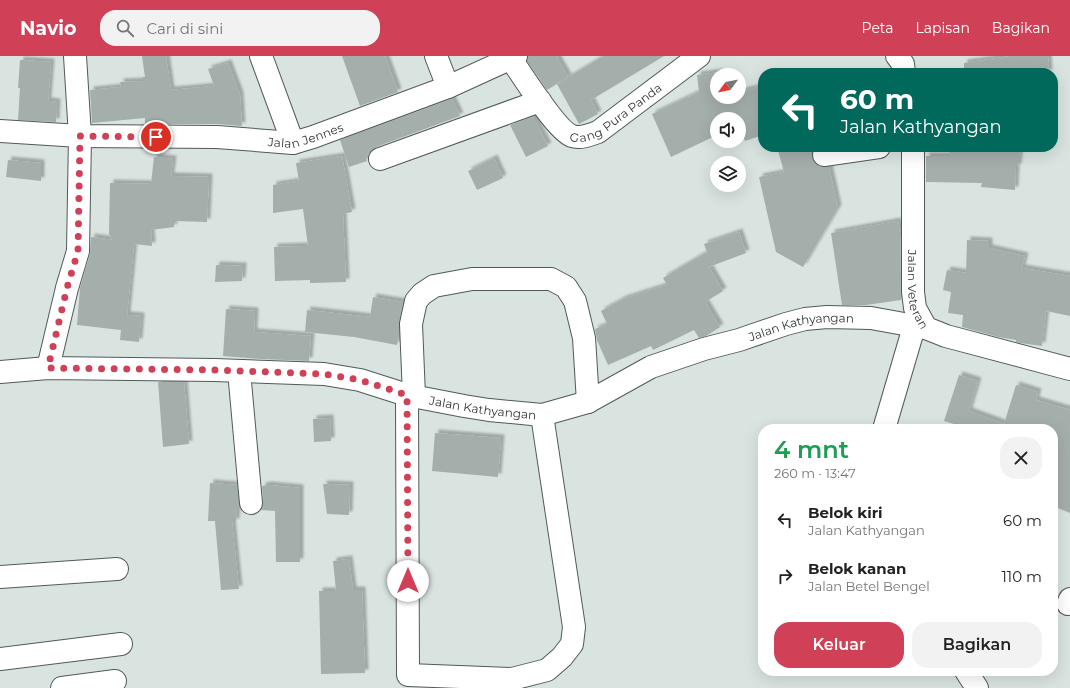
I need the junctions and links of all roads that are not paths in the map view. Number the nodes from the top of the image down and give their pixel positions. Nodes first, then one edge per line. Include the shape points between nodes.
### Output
1 (75, 56) edge
2 (260, 56) edge
3 (436, 56) edge
4 (699, 56) edge
5 (897, 56) edge
6 (514, 58) edge
7 (903, 68) edge
8 (448, 87) junction
9 (540, 101) junction
10 (0, 131) edge
11 (80, 136) junction
12 (293, 142) junction
13 (845, 152) edge
14 (913, 152) edge
15 (824, 155) dead end
16 (380, 160) dead end
17 (920, 328) junction
18 (48, 368) junction
19 (1070, 369) edge
20 (239, 371) junction
21 (0, 372) edge
22 (410, 395) junction
23 (588, 402) junction
24 (542, 415) junction
25 (886, 424) edge
26 (251, 503) dead end
27 (117, 569) dead end
28 (0, 577) edge
29 (121, 644) dead end
30 (0, 659) edge
31 (969, 676) edge
32 (115, 681) dead end
33 (62, 688) edge
34 (977, 688) edge

1 - 11 street
2 - 12 street
3 - 8 street
4 - 9 street, Gang Pura Panda via 598,132 584,137 573,137 565,133
5 - 7 street
6 - 8 street, Jalan Jennes
6 - 9 street, Gang Pura Panda
8 - 12 street, Jalan Jennes
9 - 16 street
10 - 11 street, Jalan Jennes
11 - 12 street, Jalan Jennes via 217,137
11 - 18 street via 78,251
13 - 15 street
14 - 17 street, Jalan Veteran via 913,292
17 - 19 street, Jalan Veteran
17 - 23 street, Jalan Kathyangan via 871,318 805,319 651,367
17 - 25 street
18 - 20 street, Jalan Kathyangan
18 - 21 street, Jalan Kathyangan
20 - 22 street, Jalan Kathyangan via 334,375
20 - 26 street
22 - 23 street via 411,324 416,301 422,294 434,286 472,279 551,280 566,287 574,301 584,338
22 - 24 street, Jalan Kathyangan via 489,410
22 - 24 street via 408,674 512,678 547,670 572,644 574,627
23 - 24 street, Jalan Kathyangan
27 - 28 street
29 - 30 street
31 - 34 street
32 - 33 street

